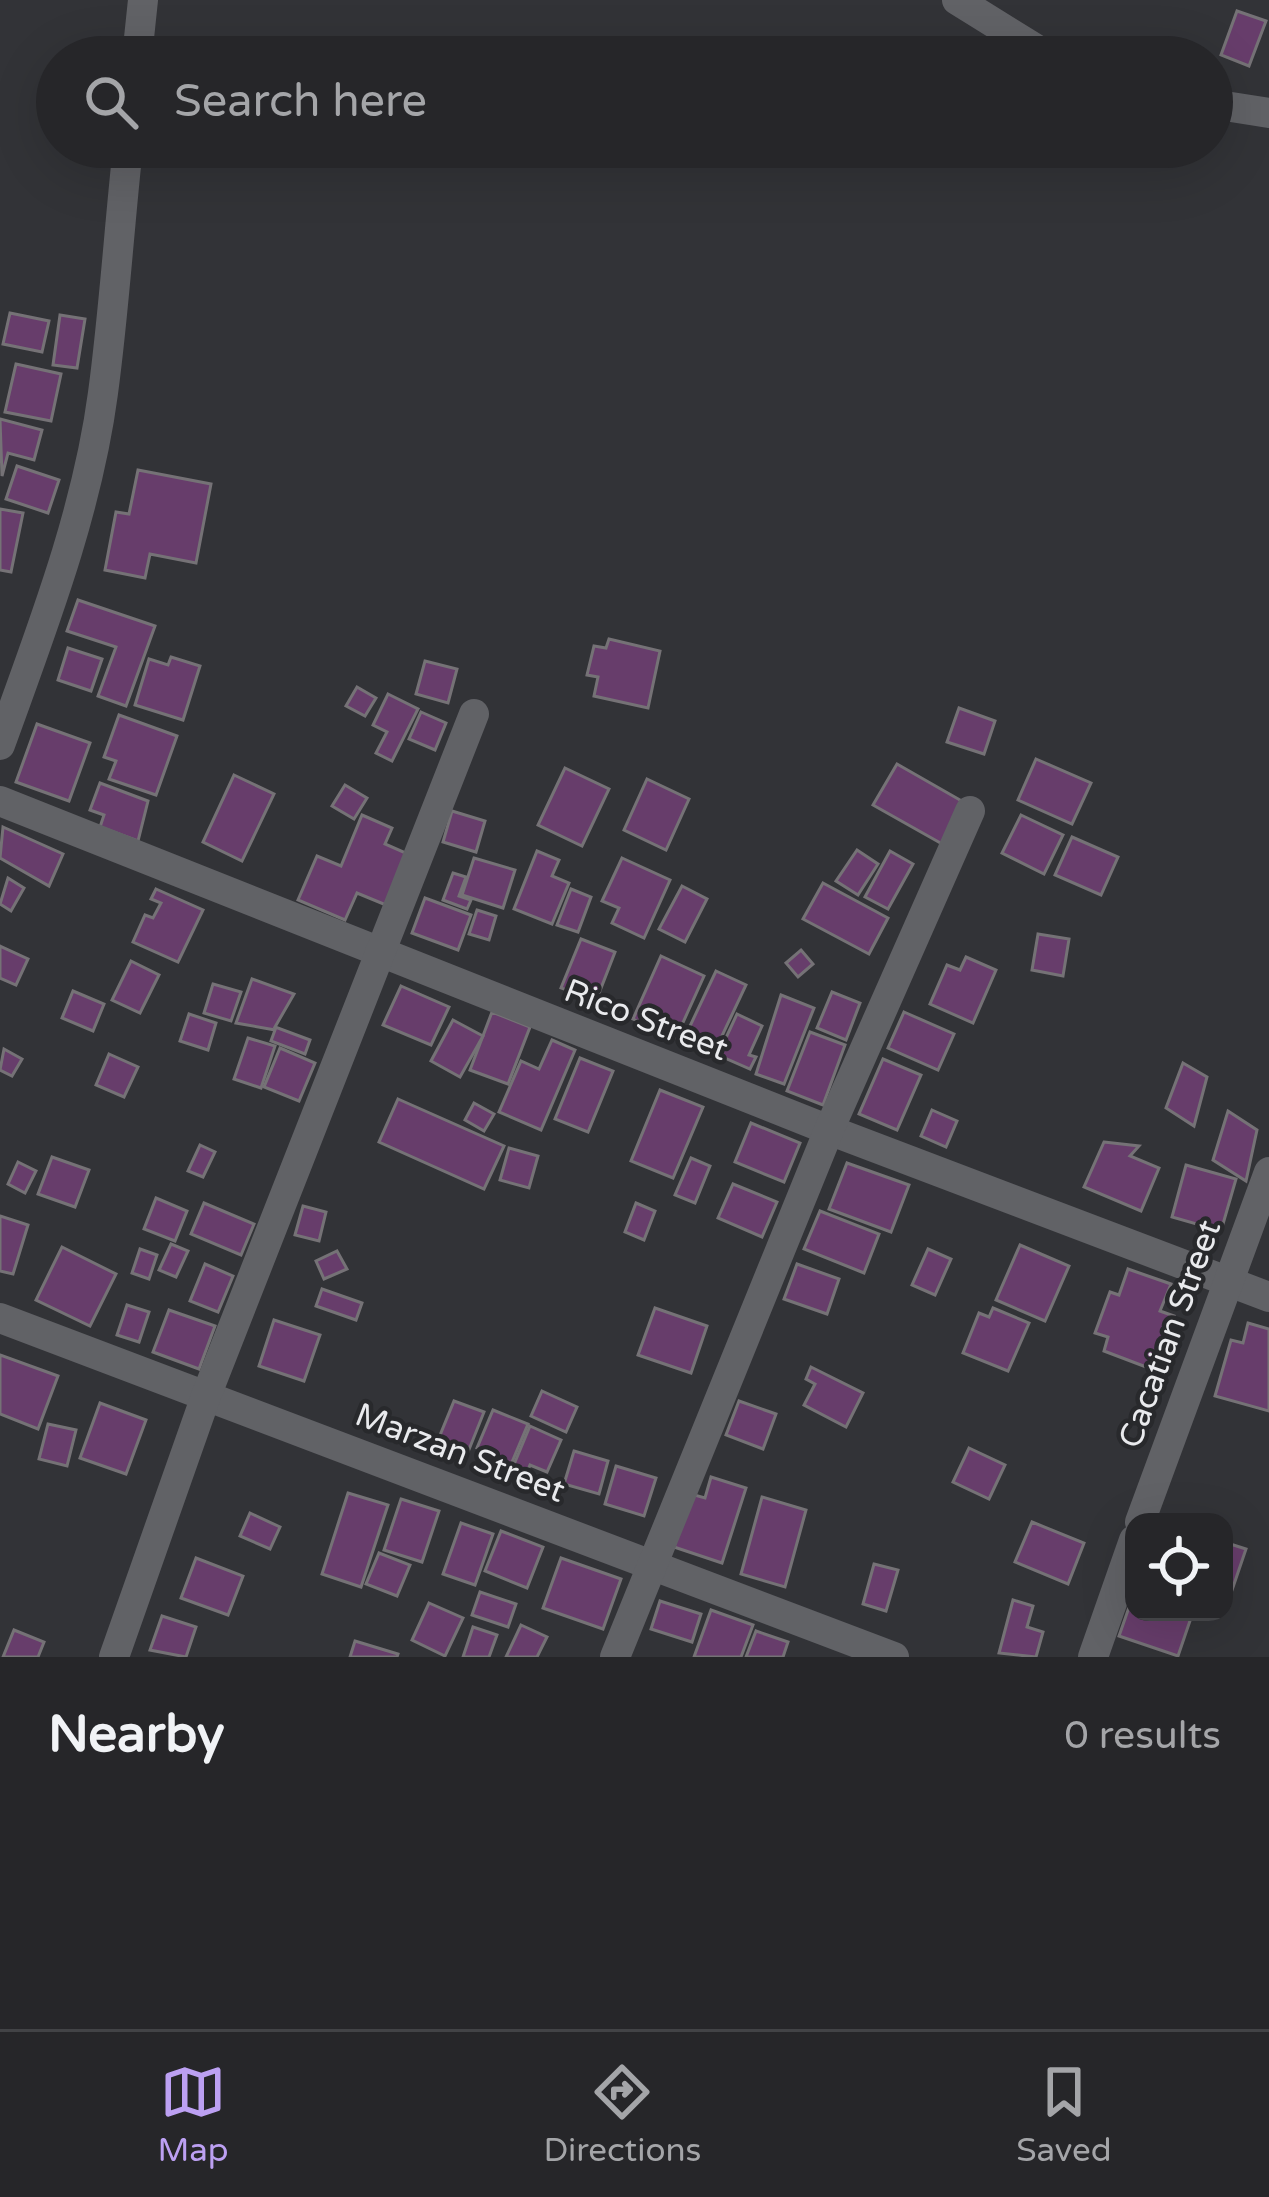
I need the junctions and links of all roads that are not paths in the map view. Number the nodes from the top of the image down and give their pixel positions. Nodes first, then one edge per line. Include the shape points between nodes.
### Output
1 (143, 0) edge
2 (957, 0) edge
3 (139, 36) edge
4 (1014, 36) edge
5 (1233, 107) edge
6 (1269, 113) edge
7 (126, 168) edge
8 (474, 714) dead end
9 (0, 745) edge
10 (0, 801) edge
11 (970, 812) dead end
12 (379, 954) junction
13 (829, 1130) junction
14 (1269, 1172) edge
15 (1224, 1282) junction
16 (1269, 1297) edge
17 (0, 1318) edge
18 (206, 1396) junction
19 (1143, 1513) edge
20 (652, 1564) junction
21 (1125, 1566) edge
22 (114, 1657) edge
23 (615, 1657) edge
24 (894, 1657) edge
25 (1093, 1657) edge

1 - 3 street
2 - 4 street
5 - 6 street
7 - 9 street via 88,470
8 - 12 street
10 - 12 street, Rico Street
11 - 13 street
12 - 13 street, Rico Street
12 - 18 street
13 - 15 street, Rico Street
13 - 20 street
14 - 15 street, Cacatian Street
15 - 16 street, Rico Street
15 - 19 street, Cacatian Street
17 - 18 street, Marzan Street
18 - 20 street, Marzan Street
18 - 22 street
20 - 23 street
20 - 24 street, Marzan Street
21 - 25 street

